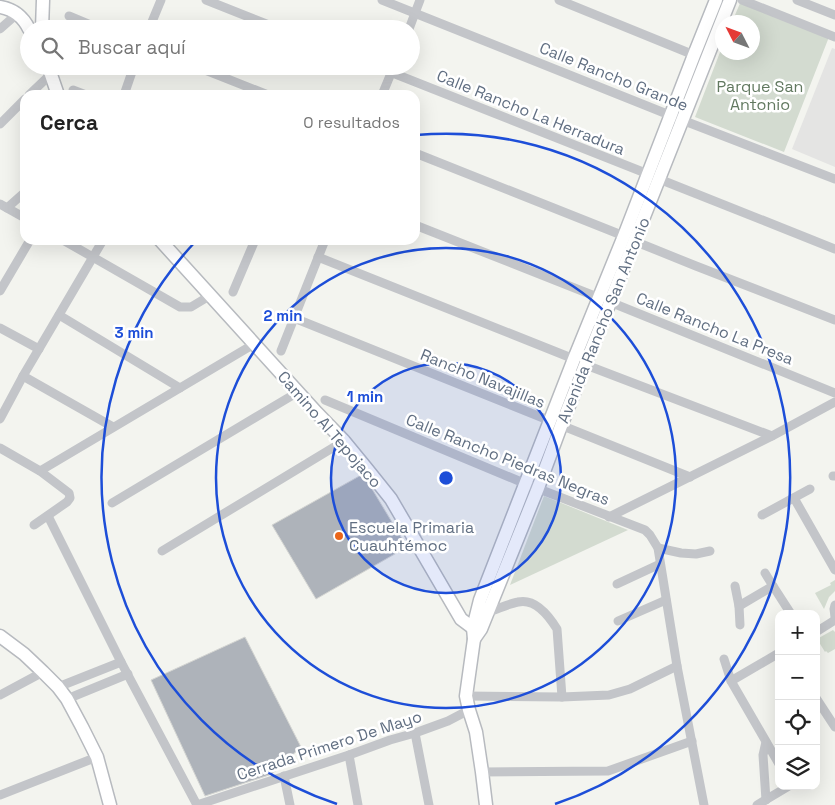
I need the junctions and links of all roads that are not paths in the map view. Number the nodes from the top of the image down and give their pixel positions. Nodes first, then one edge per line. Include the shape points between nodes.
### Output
1 (43, 0) edge
2 (162, 0) edge
3 (206, 0) edge
4 (382, 0) edge
5 (420, 0) edge
6 (559, 0) edge
7 (716, 0) edge
8 (730, 0) edge
9 (742, 0) edge
10 (797, 0) edge
11 (0, 6) edge
12 (415, 13) junction
13 (17, 14) junction
14 (835, 15) edge
15 (69, 16) dead end
16 (24, 20) edge
17 (42, 20) edge
18 (79, 20) edge
19 (153, 20) edge
20 (256, 20) edge
21 (412, 20) edge
22 (0, 29) edge
23 (835, 37) edge
24 (694, 55) junction
25 (45, 75) edge
26 (51, 75) edge
27 (131, 75) edge
28 (218, 75) edge
29 (391, 75) edge
30 (405, 75) edge
31 (33, 90) edge
32 (56, 90) edge
33 (126, 90) edge
34 (255, 90) edge
35 (384, 90) edge
36 (20, 104) edge
37 (677, 118) junction
38 (0, 124) edge
39 (420, 155) edge
40 (654, 177) junction
41 (835, 179) edge
42 (20, 195) edge
43 (4, 206) edge
44 (20, 215) edge
45 (420, 227) edge
46 (629, 238) junction
47 (27, 245) edge
48 (72, 245) edge
49 (100, 245) edge
50 (165, 245) edge
51 (253, 245) edge
52 (322, 245) edge
53 (835, 249) edge
54 (93, 257) junction
55 (318, 257) junction
56 (0, 291) edge
57 (233, 292) dead end
58 (211, 295) junction
59 (605, 300) junction
60 (59, 315) junction
61 (294, 318) junction
62 (835, 320) edge
63 (0, 328) edge
64 (254, 344) junction
65 (39, 349) junction
66 (281, 351) dead end
67 (580, 362) junction
68 (23, 376) junction
69 (180, 388) junction
70 (298, 392) junction
71 (835, 393) edge
72 (326, 400) dead end
73 (835, 402) edge
74 (3, 408) edge
75 (0, 419) edge
76 (556, 423) junction
77 (113, 427) junction
78 (772, 436) junction
79 (344, 441) junction
80 (0, 448) edge
81 (40, 471) junction
82 (690, 477) junction
83 (532, 486) junction
84 (810, 489) dead end
85 (794, 498) junction
86 (112, 503) dead end
87 (762, 515) dead end
88 (48, 516) junction
89 (609, 517) junction
90 (34, 525) dead end
91 (658, 548) junction
92 (710, 550) dead end
93 (162, 551) dead end
94 (660, 564) junction
95 (835, 570) edge
96 (765, 573) dead end
97 (617, 584) dead end
98 (735, 586) dead end
99 (773, 586) junction
100 (666, 600) junction
101 (835, 605) edge
102 (739, 606) junction
103 (788, 610) edge
104 (483, 611) junction
105 (835, 618) edge
106 (618, 621) dead end
107 (740, 625) dead end
108 (820, 629) edge
109 (476, 632) junction
110 (0, 636) edge
111 (775, 655) edge
112 (724, 659) dead end
113 (121, 662) junction
114 (677, 666) junction
115 (43, 672) junction
116 (128, 674) junction
117 (731, 680) junction
118 (58, 687) junction
119 (0, 695) edge
120 (466, 696) junction
121 (562, 697) junction
122 (67, 699) junction
123 (817, 700) edge
124 (469, 710) junction
125 (835, 727) edge
126 (415, 733) junction
127 (692, 741) junction
128 (766, 742) junction
129 (349, 755) junction
130 (96, 757) junction
131 (775, 757) edge
132 (482, 772) junction
133 (284, 776) junction
134 (782, 790) edge
135 (0, 795) edge
136 (766, 800) junction
137 (110, 805) edge
138 (197, 805) edge
139 (290, 805) edge
140 (358, 805) edge
141 (429, 805) edge
142 (486, 805) edge
143 (704, 805) edge
144 (758, 805) edge

1 - 17 street
2 - 19 street
3 - 20 street
4 - 12 street, Calle Rancho Grande
5 - 12 street
6 - 24 street
7 - 24 street, Avenida Rancho San Antonio
8 - 37 street, Avenida Rancho San Antonio
9 - 23 street
10 - 14 street
11 - 13 street
12 - 21 street
12 - 37 street, Calle Rancho Grande
13 - 16 street
13 - 22 street
15 - 18 street
24 - 37 street, Avenida Rancho San Antonio
25 - 31 street
26 - 32 street
27 - 33 street
28 - 34 street
29 - 35 street
30 - 40 street, Calle Rancho La Herradura
36 - 38 street
37 - 40 street, Avenida Rancho San Antonio
37 - 41 street, Calle Rancho Grande
39 - 46 street
40 - 46 street, Avenida Rancho San Antonio
40 - 53 street, Calle Rancho La Herradura
42 - 43 street
43 - 44 street
45 - 59 street, Calle Rancho La Presa
46 - 59 street, Avenida Rancho San Antonio
46 - 62 street
47 - 56 street
48 - 54 street
49 - 54 street
50 - 58 street, Camino Al Tepojaco
51 - 57 street
52 - 55 street
54 - 58 street via 180,307 191,307
54 - 60 street
55 - 61 street
55 - 67 street
58 - 64 street, Camino Al Tepojaco
59 - 67 street, Avenida Rancho San Antonio
59 - 71 street, Calle Rancho La Presa
60 - 65 street
60 - 69 street
61 - 66 street
61 - 76 street, Rancho Navajillas
63 - 65 street
64 - 69 street
64 - 70 street, Camino Al Tepojaco
65 - 68 street
67 - 76 street, Avenida Rancho San Antonio
67 - 78 street
68 - 74 street
68 - 77 street
69 - 77 street
70 - 79 street, Camino Al Tepojaco
70 - 86 street
72 - 83 street, Calle Rancho Piedras Negras
73 - 78 street
74 - 75 street
76 - 82 street, Rancho Navajillas
76 - 83 street, Avenida Rancho San Antonio
77 - 81 street
78 - 82 street
79 - 93 street
79 - 109 street, Camino Al Tepojaco via 391,499 460,619
80 - 81 street
81 - 88 street via 69,493 70,498
82 - 89 street
83 - 89 street, Calle Rancho Piedras Negras
83 - 104 street, Avenida Rancho San Antonio via 480,600
84 - 85 street
85 - 87 street
85 - 95 street
88 - 90 street
88 - 113 street
89 - 91 street, Calle Rancho Piedras Negras via 645,530
91 - 92 street via 696,554
91 - 94 street
94 - 97 street
94 - 100 street
96 - 99 street
98 - 102 street
99 - 102 street
99 - 103 street
100 - 106 street
100 - 114 street
101 - 105 street
102 - 107 street
104 - 109 street, Avenida Rancho San Antonio
104 - 121 street via 519,601 529,602 552,622 557,630
105 - 108 street
109 - 120 street, Avenida Rancho San Antonio
110 - 115 street
111 - 117 street
112 - 117 street
113 - 116 street
113 - 118 street
114 - 121 street via 630,689 609,695
114 - 127 street
115 - 118 street
115 - 119 street
116 - 122 street
116 - 138 street
117 - 128 street
118 - 122 street
120 - 121 street
120 - 124 street, Avenida Rancho San Antonio
122 - 130 street
123 - 125 street
124 - 126 street, Cerrada Primero De Mayo
124 - 132 street, Avenida Rancho San Antonio
126 - 129 street, Cerrada Primero De Mayo
126 - 141 street
127 - 132 street via 608,771
127 - 143 street
128 - 131 street
128 - 136 street via 763,755
129 - 133 street, Cerrada Primero De Mayo
129 - 140 street
130 - 135 street
130 - 137 street
132 - 142 street, Avenida Rancho San Antonio
133 - 138 street, Cerrada Primero De Mayo
133 - 139 street
134 - 136 street
136 - 144 street

